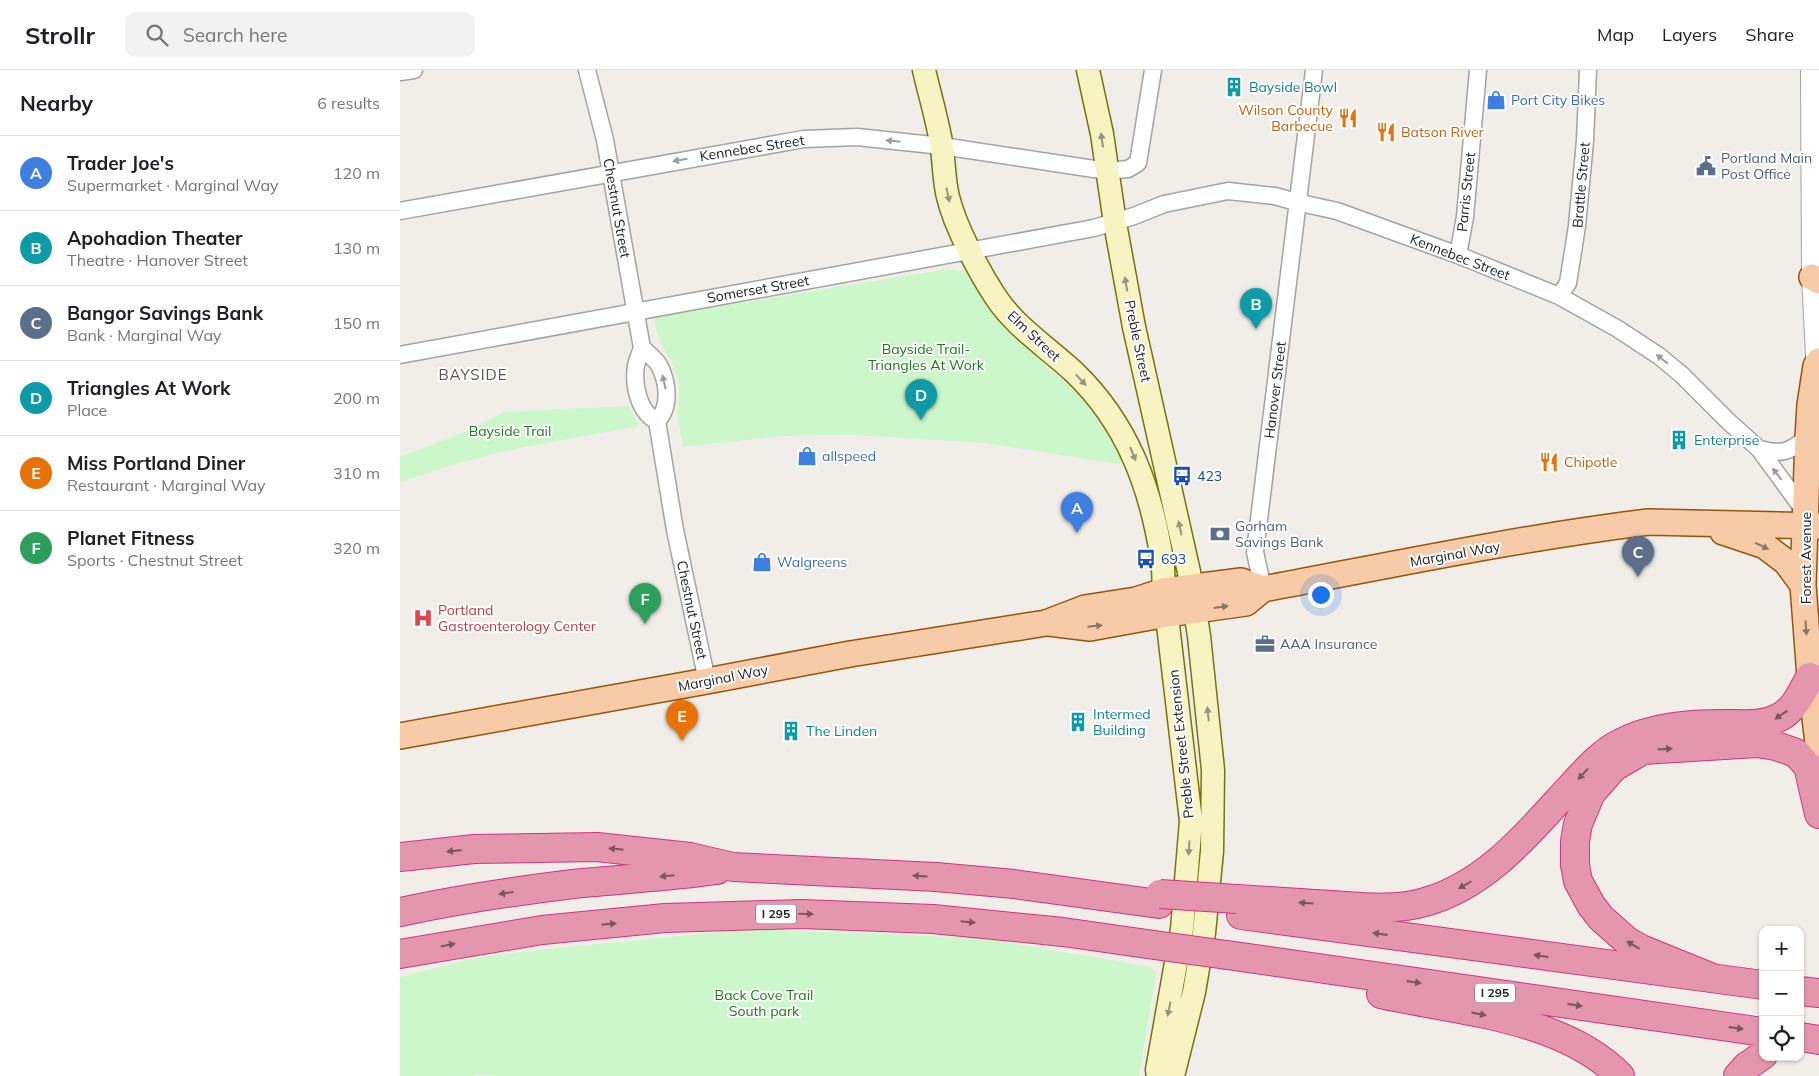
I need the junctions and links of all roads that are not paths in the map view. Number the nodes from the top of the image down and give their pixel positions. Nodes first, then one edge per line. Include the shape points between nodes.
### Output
1 (414, 70) edge
2 (587, 70) edge
3 (924, 70) edge
4 (1088, 70) edge
5 (1153, 70) edge
6 (1314, 70) edge
7 (1478, 70) edge
8 (1588, 70) edge
9 (1811, 70) edge
10 (400, 72) edge
11 (942, 146) junction
12 (1107, 171) junction
13 (610, 172) junction
14 (1296, 202) junction
15 (400, 211) edge
16 (1115, 222) junction
17 (970, 250) junction
18 (1458, 255) junction
19 (1815, 279) edge
20 (1559, 296) junction
21 (635, 311) junction
22 (642, 348) junction
23 (400, 355) edge
24 (1818, 372) edge
25 (657, 421) junction
26 (1808, 437) junction
27 (1759, 449) junction
28 (1812, 521) edge
29 (1648, 522) junction
30 (1700, 524) junction
31 (1803, 585) junction
32 (1263, 589) junction
33 (1194, 598) junction
34 (1165, 602) junction
35 (1810, 677) junction
36 (707, 681) junction
37 (400, 736) edge
38 (1819, 751) edge
39 (1819, 814) edge
40 (400, 857) edge
41 (733, 868) junction
42 (1235, 906) junction
43 (400, 912) edge
44 (400, 954) edge
45 (1227, 958) junction
46 (1710, 977) junction
47 (1759, 984) edge
48 (1804, 991) edge
49 (1819, 993) edge
50 (1759, 1031) edge
51 (1759, 1059) edge
52 (1158, 1076) edge
53 (1173, 1076) edge
54 (1620, 1076) edge
55 (1738, 1076) edge

1 - 10 street
2 - 13 street, Chestnut Street
3 - 11 main road, Elm Street
12 -> 4 main road, Preble Street
5 - 12 street, Kennebec Street via 1138,163 1128,169
6 - 14 street, Hanover Street
7 - 18 street, Parris Street via 1466,217
8 - 20 street, Brattle Street via 1577,226 1568,284
9 - 19 street, Forest Avenue
11 - 12 street, Kennebec Street
11 -> 13 street, Kennebec Street via 856,137 804,139
11 -> 17 main road, Elm Street via 948,196
12 - 16 main road, Preble Street
13 - 15 street, Kennebec Street
13 - 21 street, Chestnut Street
14 - 16 street, Kennebec Street via 1275,196 1228,191 1164,204
14 - 18 street, Kennebec Street via 1337,211
14 - 32 street, Hanover Street via 1254,552
16 - 17 street, Somerset Street
33 -> 16 main road, Preble Street via 1134,327
17 - 21 street, Somerset Street
17 -> 34 main road, Elm Street via 986,282 1009,314 1082,380 1120,428 1135,458 1151,508 1162,560
18 - 20 street, Kennebec Street
19 - 24 street, Forest Avenue
27 -> 20 street, Kennebec Street via 1659,356
21 - 22 street, Chestnut Street
21 - 23 street, Somerset Street
22 - 25 street, Chestnut Street via 635,368 637,388 646,412
25 -> 22 street via 666,407 666,388 659,366
24 - 26 main road, Forest Avenue via 1810,404
25 - 36 street, Chestnut Street via 675,530
26 - 27 street via 1785,453
26 - 28 main road, Forest Avenue
28 -> 27 street, Kennebec Street
28 - 29 main road, Marginal Way via 1682,510
28 - 30 main road, Marginal Way
28 - 31 main road, Forest Avenue
29 - 30 main road, Marginal Way
29 - 32 main road, Marginal Way via 1511,543
30 -> 31 main road via 1765,546 1786,562
31 -> 35 main road, Forest Avenue
32 - 33 main road, Marginal Way via 1241,581
33 - 34 main road, Marginal Way
53 -> 33 main road, Preble Street Extension via 1194,992 1212,851 1213,770
34 - 36 main road, Marginal Way via 1136,600 1084,608 1046,623
34 -> 52 main road, Preble Street Extension via 1191,821 1182,929
35 - 38 main road, Forest Avenue
35 -> 42 highway via 1799,699 1779,718 1764,723 1683,726 1649,732 1618,744 1592,764 1513,849 1472,880 1442,896 1409,906
36 - 37 main road, Marginal Way
46 -> 39 highway via 1641,950 1601,918 1591,905 1578,881 1575,865 1575,841 1591,793 1614,767 1643,750 1757,743 1796,753 1808,766
41 -> 40 highway via 690,857 597,847 474,849
42 -> 41 highway via 936,877
41 -> 43 highway via 492,895
46 -> 42 highway via 1634,969
44 -> 45 highway, I 295, bridge via 552,929 665,918 801,914 933,919 1063,932
45 -> 50 highway, I 295
45 -> 54 highway via 1540,1028 1572,1042
46 - 47 highway
48 - 49 highway
51 - 55 highway

